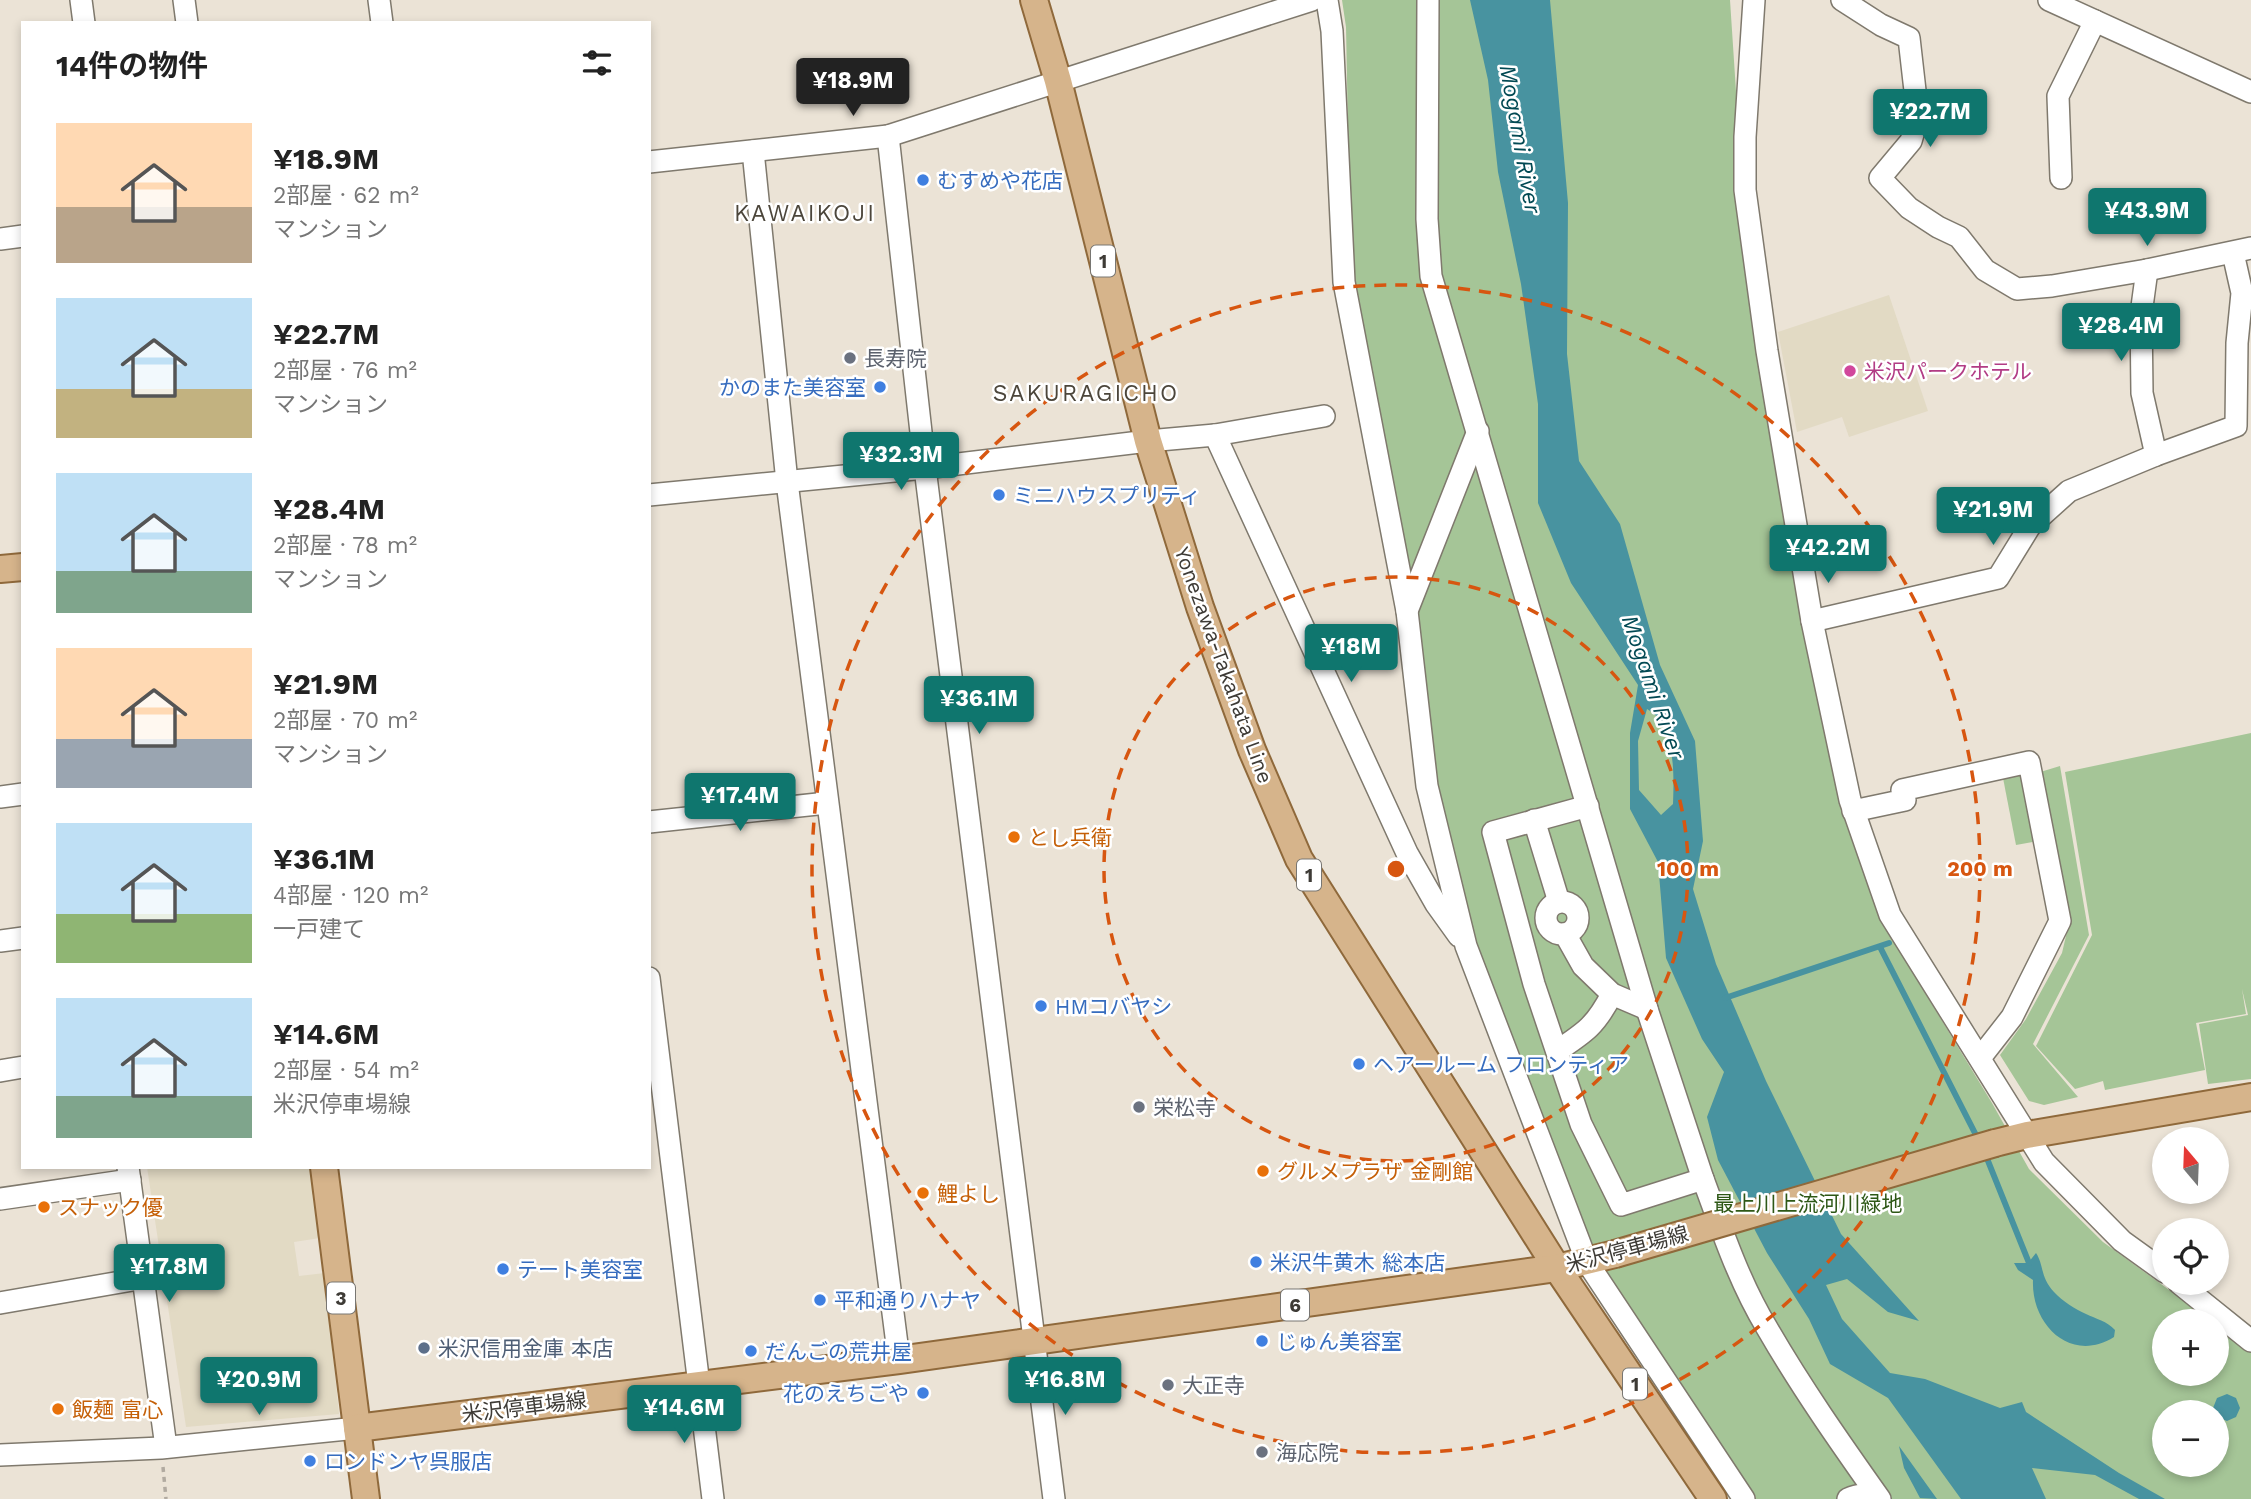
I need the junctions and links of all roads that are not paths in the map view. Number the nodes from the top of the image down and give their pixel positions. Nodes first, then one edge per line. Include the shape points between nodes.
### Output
1 (81, 0) edge
2 (184, 0) edge
3 (379, 0) edge
4 (1034, 0) edge
5 (1312, 0) edge
6 (1327, 0) edge
7 (1428, 0) edge
8 (1754, 0) edge
9 (1842, 0) edge
10 (2049, 0) edge
11 (84, 21) edge
12 (187, 21) edge
13 (382, 21) edge
14 (2095, 21) junction
15 (1058, 81) junction
16 (2251, 92) edge
17 (888, 136) junction
18 (753, 151) junction
19 (651, 162) edge
20 (2061, 178) dead end
21 (21, 236) edge
22 (0, 239) edge
23 (2242, 250) edge
24 (2147, 270) junction
25 (1324, 416) dead end
26 (1478, 431) junction
27 (1214, 435) junction
28 (1148, 440) junction
29 (2156, 455) junction
30 (925, 468) junction
31 (787, 482) junction
32 (651, 495) edge
33 (21, 567) edge
34 (0, 569) edge
35 (1407, 611) junction
36 (1812, 621) junction
37 (21, 794) edge
38 (0, 797) edge
39 (827, 803) junction
40 (1588, 806) junction
41 (1853, 811) junction
42 (1534, 820) junction
43 (651, 822) edge
44 (21, 938) edge
45 (0, 941) edge
46 (1466, 946) junction
47 (1612, 994) junction
48 (651, 995) edge
49 (1647, 1009) junction
50 (1557, 1051) junction
51 (1980, 1058) junction
52 (21, 1067) edge
53 (0, 1071) edge
54 (2251, 1097) edge
55 (2027, 1135) junction
56 (324, 1169) edge
57 (129, 1174) edge
58 (1703, 1179) junction
59 (0, 1199) edge
60 (1587, 1262) junction
61 (2152, 1263) edge
62 (1557, 1268) junction
63 (144, 1278) junction
64 (2194, 1295) edge
65 (0, 1303) edge
66 (1033, 1341) junction
67 (2251, 1341) edge
68 (899, 1360) junction
69 (698, 1385) junction
70 (357, 1428) junction
71 (164, 1447) junction
72 (0, 1455) edge
73 (366, 1499) edge
74 (713, 1499) edge
75 (1054, 1499) edge
76 (1713, 1499) edge
77 (1744, 1499) edge
78 (1848, 1499) edge
79 (1879, 1499) edge

1 - 11 street
2 - 12 street
3 - 13 street
4 - 15 main road, Yonezawa-Takahata Line / 1
5 - 15 street
6 - 35 street via 1344,282
7 - 26 street via 1431,276
8 - 36 street via 1745,190
9 - 24 street via 1909,38 1918,117 1911,141 1880,178 1909,208 1959,237 1985,270 2017,289
10 - 14 street
14 - 16 street
14 - 20 street via 2058,96
15 - 17 street
15 - 28 main road, Yonezawa-Takahata Line / 1
17 - 18 street
17 - 30 street
18 - 19 street
18 - 31 street
21 - 22 street
23 - 24 street
23 - 29 street via 2236,426
24 - 29 street via 2141,314 2142,393
25 - 27 street
26 - 35 street
26 - 40 street
27 - 28 street
27 - 46 street via 1407,853
28 - 30 street
28 - 62 main road, Yonezawa-Takahata Line / 1 via 1200,607 1247,737 1299,859
29 - 36 street via 2069,491 2030,526 1998,578
30 - 31 street
30 - 66 street
31 - 32 street
31 - 39 street
33 - 34 main road
35 - 46 street via 1427,786
36 - 41 street
37 - 38 street
39 - 43 street
39 - 68 street
40 - 42 street
40 - 49 street
41 - 51 street via 1890,915
41 - 51 street via 1905,800 1902,790 2029,762 2060,921 2012,1017
42 - 47 street via 1559,902 1571,905 1578,915 1575,928 1565,934 1583,966
42 - 50 street via 1493,832
44 - 45 street
46 - 60 street
47 - 49 street
47 - 50 street via 1599,1019
48 - 69 street
49 - 58 street
50 - 58 street via 1581,1124 1622,1205
51 - 55 street
52 - 53 street
54 - 55 main road, 米沢停車場線 / 6
55 - 60 main road, 米沢停車場線 / 6, bridge
55 - 61 street via 2044,1162 2122,1241
56 - 70 main road, 3
57 - 59 street
57 - 63 street
58 - 79 street via 1766,1327
60 - 62 main road, 米沢停車場線 / 6
60 - 77 street
62 - 66 main road, 米沢停車場線 / 6
62 - 76 main road, 1
63 - 65 street
63 - 71 street
64 - 67 street
66 - 68 main road, 6
66 - 75 street
68 - 69 main road, 米沢停車場線 / 6
69 - 70 main road, 米沢停車場線 / 6
69 - 74 street
70 - 71 street
70 - 73 main road
71 - 72 street
78 - 79 street via 1858,1495

